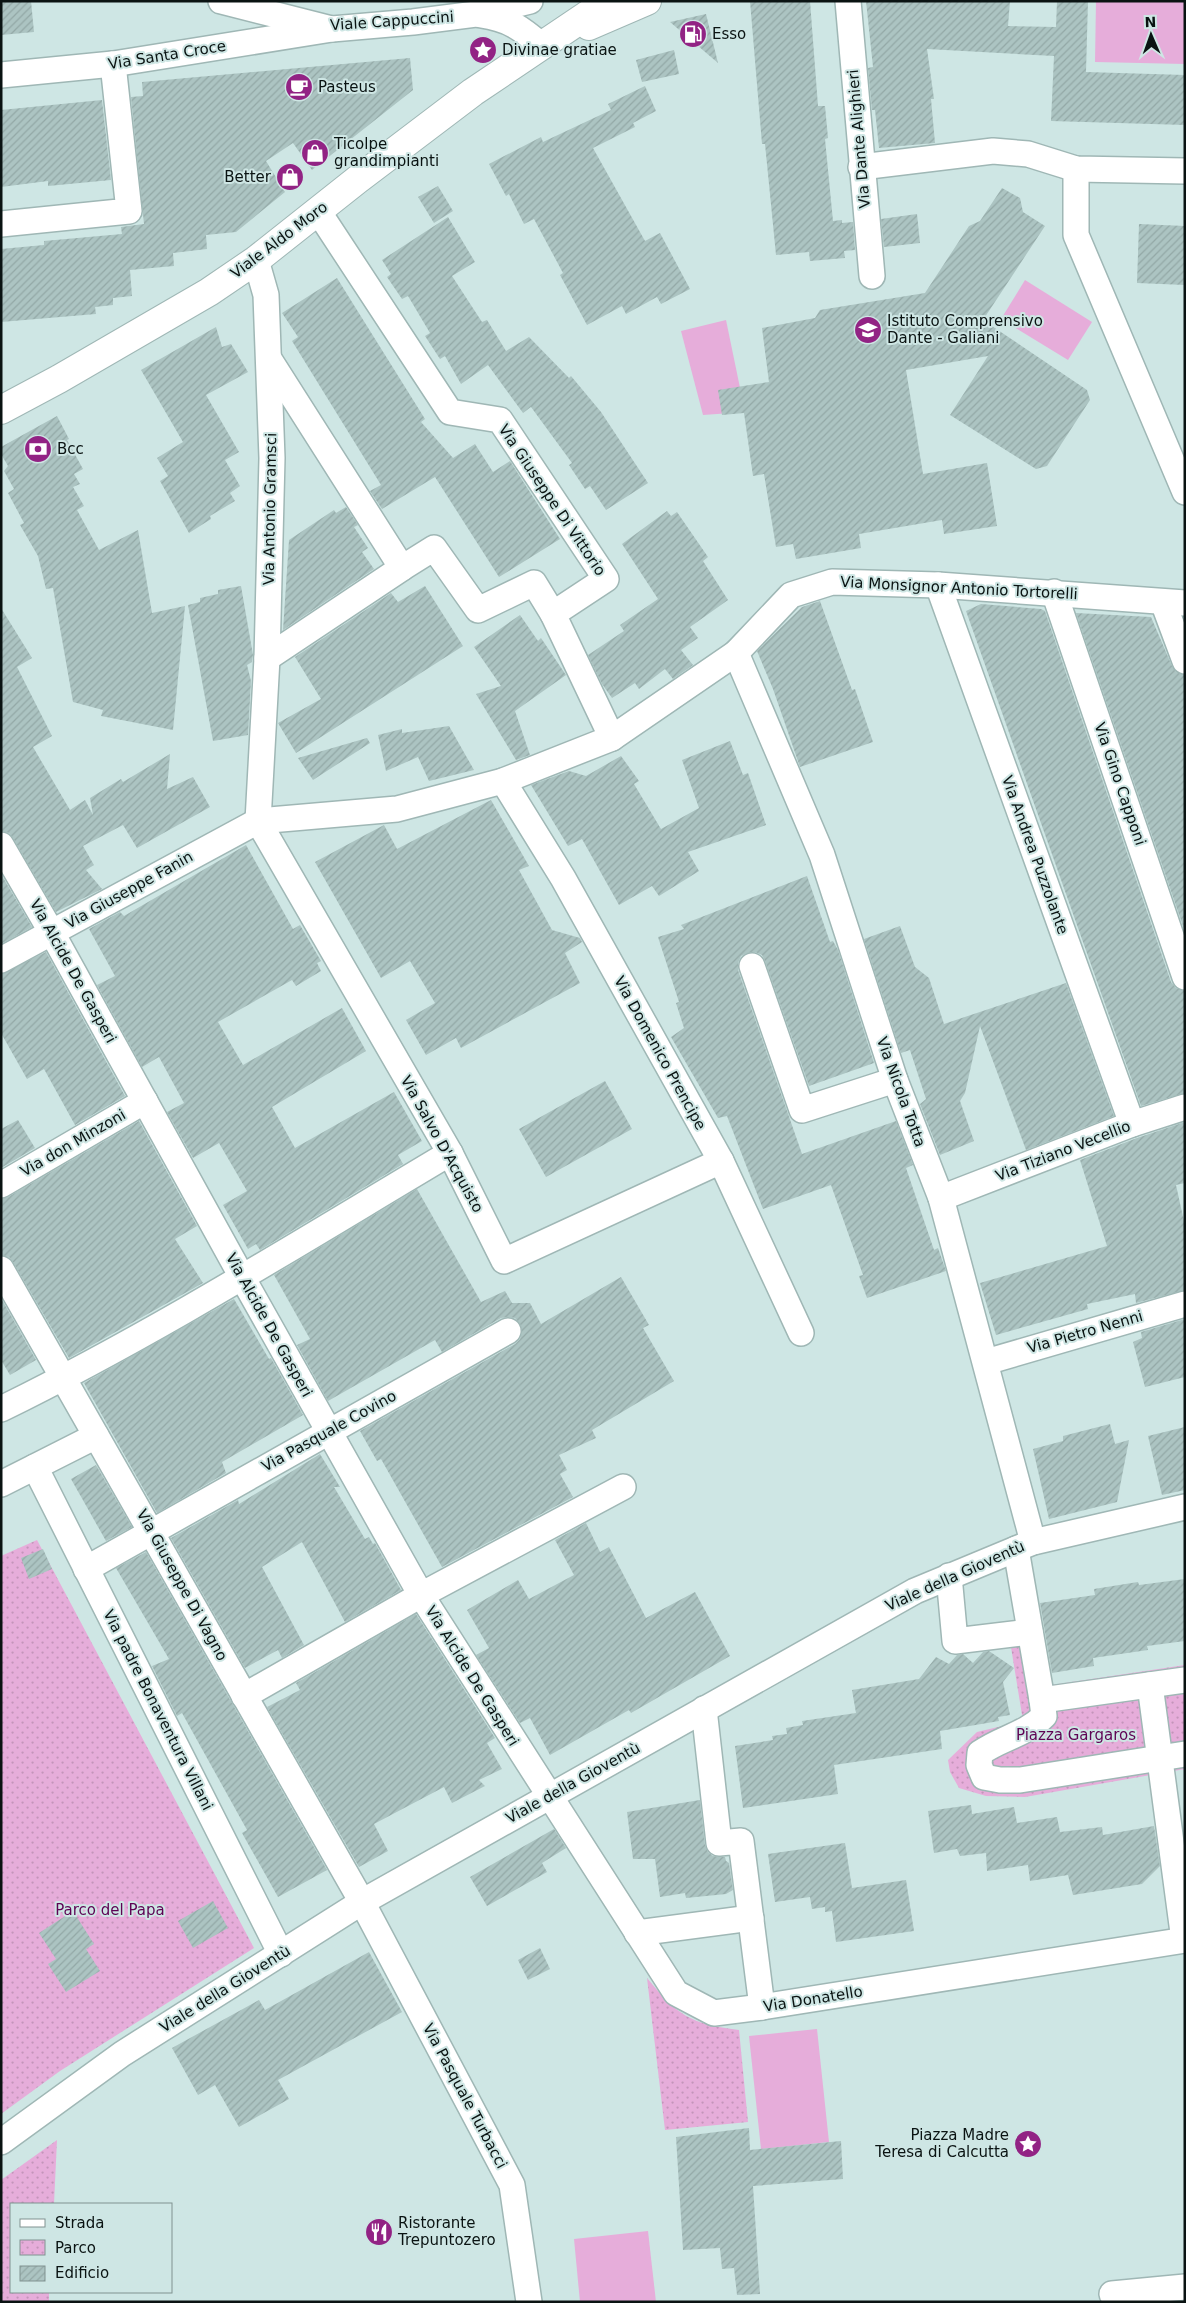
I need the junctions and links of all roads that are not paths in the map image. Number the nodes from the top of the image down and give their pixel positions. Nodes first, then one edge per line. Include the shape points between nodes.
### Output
1 (220, 1) edge
2 (530, 1) edge
3 (608, 1) edge
4 (647, 1) edge
5 (848, 1) edge
6 (413, 12) edge
7 (476, 14) junction
8 (332, 29) junction
9 (542, 46) junction
10 (113, 64) junction
11 (1, 75) edge
12 (861, 167) junction
13 (1076, 169) junction
14 (1185, 172) edge
15 (318, 211) junction
16 (1, 224) edge
17 (256, 260) junction
18 (872, 276) dead end
19 (269, 359) junction
20 (1, 410) edge
21 (1185, 492) edge
22 (402, 568) junction
23 (938, 585) junction
24 (1054, 592) junction
25 (1174, 602) edge
26 (553, 614) junction
27 (736, 653) junction
28 (267, 658) junction
29 (1185, 661) edge
30 (612, 738) junction
31 (504, 781) junction
32 (258, 822) junction
33 (1, 845) edge
34 (52, 933) junction
35 (1, 960) edge
36 (752, 966) dead end
37 (1185, 977) edge
38 (895, 1080) junction
39 (145, 1101) junction
40 (1185, 1108) edge
41 (1132, 1124) junction
42 (450, 1153) junction
43 (721, 1161) junction
44 (1, 1185) edge
45 (941, 1198) junction
46 (1, 1269) edge
47 (242, 1277) junction
48 (1185, 1304) edge
49 (508, 1331) dead end
50 (801, 1333) dead end
51 (986, 1362) junction
52 (64, 1378) junction
53 (1, 1409) edge
54 (328, 1431) junction
55 (96, 1436) junction
56 (35, 1467) junction
57 (1, 1484) edge
58 (623, 1487) dead end
59 (1185, 1508) edge
60 (151, 1531) junction
61 (1025, 1545) junction
62 (86, 1568) junction
63 (949, 1576) junction
64 (420, 1595) junction
65 (1030, 1632) junction
66 (1185, 1680) edge
67 (1150, 1685) junction
68 (244, 1696) junction
69 (1042, 1700) junction
70 (704, 1709) junction
71 (1185, 1754) edge
72 (1160, 1758) junction
73 (549, 1798) junction
74 (362, 1902) junction
75 (751, 1918) junction
76 (637, 1933) junction
77 (1184, 1940) edge
78 (281, 1954) junction
79 (762, 2007) junction
80 (1, 2142) edge
81 (1185, 2287) edge
82 (1112, 2294) dead end
83 (529, 2302) edge

1 - 8 street, Viale Cappuccini
2 - 7 street, Viale Cappuccini
3 - 9 main road
4 - 9 main road
5 - 12 street, Via Dante Alighieri
6 - 7 street, Viale Cappuccini
6 - 8 street, Viale Cappuccini
7 - 9 street, Viale Cappuccini via 498,17 518,25
8 - 10 street, Via Santa Croce
9 - 15 main road, Viale Aldo Moro via 474,92
10 - 11 street, Via Santa Croce
10 - 16 street via 130,210
12 - 13 street via 993,151 1028,154
12 - 18 street, Via Dante Alighieri
13 - 14 street
13 - 21 street via 1076,235
15 - 17 main road, Viale Aldo Moro
15 - 26 street, Via Giuseppe Di Vittorio via 450,412 500,420 606,579
17 - 19 street, Via Antonio Gramsci via 266,295
17 - 20 main road, Viale Aldo Moro via 60,379
19 - 22 street, Via Antonio Gramsci
19 - 28 street, Via Antonio Gramsci via 272,458
22 - 26 street via 434,548 478,610 534,583
22 - 28 street
23 - 24 street, Via Monsignor Antonio Tortorelli
23 - 27 street, Via Monsignor Antonio Tortorelli via 832,582 791,595
23 - 41 street, Via Andrea Puzzolante
24 - 25 street, Via Monsignor Antonio Tortorelli
24 - 37 street, Via Gino Capponi
25 - 29 street
26 - 30 street
27 - 30 street, Via Monsignor Antonio Tortorelli
27 - 38 street, Via Nicola Totta via 822,855
28 - 32 street, Via Antonio Gramsci
30 - 31 street, Via Monsignor Antonio Tortorelli
31 - 32 street, Via Monsignor Antonio Tortorelli via 397,809
31 - 43 street, Via Domenico Prencipe via 563,878
32 - 34 street, Via Giuseppe Fanin
32 - 42 street, Via Salvo D'Acquisto
33 - 34 street, Via Alcide De Gasperi
34 - 35 street, Via Giuseppe Fanin
34 - 39 street, Via Alcide De Gasperi
36 - 38 street via 802,1110
38 - 45 street, Via Nicola Totta
39 - 44 street, Via don Minzoni
39 - 47 street, Via Alcide De Gasperi
40 - 41 street, Via Tiziano Vecellio
41 - 45 street, Via Tiziano Vecellio
42 - 43 street, Via Salvo D'Acquisto via 504,1262
42 - 47 street
43 - 50 street, Via Domenico Prencipe
45 - 51 street, Via Nicola Totta
46 - 52 street, Via Giuseppe Di Vagno
47 - 52 street
47 - 54 street, Via Alcide De Gasperi
48 - 51 street, Via Pietro Nenni
49 - 54 street, Via Pasquale Covino
51 - 61 street, Via Nicola Totta
52 - 53 street
52 - 55 street, Via Giuseppe Di Vagno
54 - 60 street, Via Pasquale Covino
54 - 64 street, Via Alcide De Gasperi
55 - 56 street
55 - 60 street, Via Giuseppe Di Vagno
56 - 57 street
56 - 62 street, Via padre Bonaventura Villani
58 - 64 street
59 - 61 street, Viale della Gioventù
60 - 62 street, Via Pasquale Covino
60 - 68 street, Via Giuseppe Di Vagno
61 - 63 street, Viale della Gioventù
61 - 65 street, Via Nicola Totta
62 - 78 street, Via padre Bonaventura Villani
63 - 65 street via 955,1641
63 - 70 street, Viale della Gioventù via 874,1613
64 - 68 street
64 - 73 street, Via Alcide De Gasperi
65 - 69 street, Via Nicola Totta
66 - 67 street
67 - 69 street
67 - 72 street
68 - 74 street, Via Giuseppe Di Vagno
69 - 72 street via 1044,1716 1032,1727 980,1753 979,1765 984,1777 1020,1780
70 - 73 street, Viale della Gioventù
70 - 75 street via 719,1843 741,1841
71 - 72 street
72 - 77 street
73 - 74 street, Viale della Gioventù
73 - 76 street, Via Donatello
74 - 78 street, Viale della Gioventù
74 - 83 street, Via Pasquale Turbacci via 512,2185
75 - 76 street
75 - 79 street
76 - 79 street, Via Donatello via 676,1993 714,2012
77 - 79 street, Via Donatello
78 - 80 street, Viale della Gioventù via 122,2054
81 - 82 street

